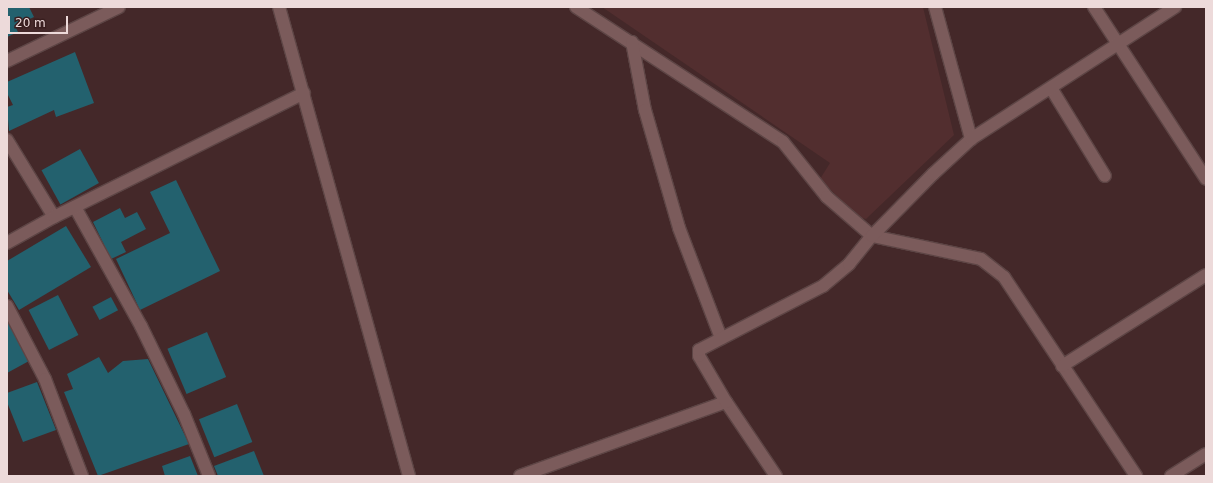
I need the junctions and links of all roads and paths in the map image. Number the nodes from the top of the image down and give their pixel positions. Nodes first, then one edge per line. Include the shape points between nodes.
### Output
1 (119, 7) edge
2 (279, 7) edge
3 (576, 7) edge
4 (935, 7) edge
5 (1094, 7) edge
6 (1175, 7) edge
7 (632, 42) junction
8 (1118, 45) junction
9 (7, 61) edge
10 (1051, 88) junction
11 (304, 93) junction
12 (971, 139) junction
13 (7, 140) edge
14 (1105, 176) dead end
15 (1206, 179) edge
16 (75, 207) junction
17 (54, 217) junction
18 (872, 236) junction
19 (7, 243) edge
20 (1206, 275) edge
21 (7, 306) edge
22 (721, 338) junction
23 (1062, 366) junction
24 (726, 402) junction
25 (1206, 454) edge
26 (82, 476) edge
27 (210, 476) edge
28 (409, 476) edge
29 (520, 476) edge
30 (776, 476) edge
31 (1136, 476) edge
32 (1171, 476) edge

1 - 9 street
2 - 11 street
3 - 7 street
4 - 12 street
5 - 8 street
6 - 8 street
7 - 18 street via 783,142 827,197
7 - 22 street via 646,110 679,228
8 - 10 street
8 - 15 street
10 - 12 street
10 - 14 street
11 - 16 street
11 - 28 street
12 - 18 street
13 - 17 street
16 - 17 street
16 - 27 street via 151,346
17 - 19 street
18 - 22 street via 849,264 823,286
18 - 23 street via 981,259 1004,277
20 - 23 street
21 - 26 street via 45,379
22 - 24 street via 698,350
23 - 31 street
24 - 29 street
24 - 30 street
25 - 32 street

